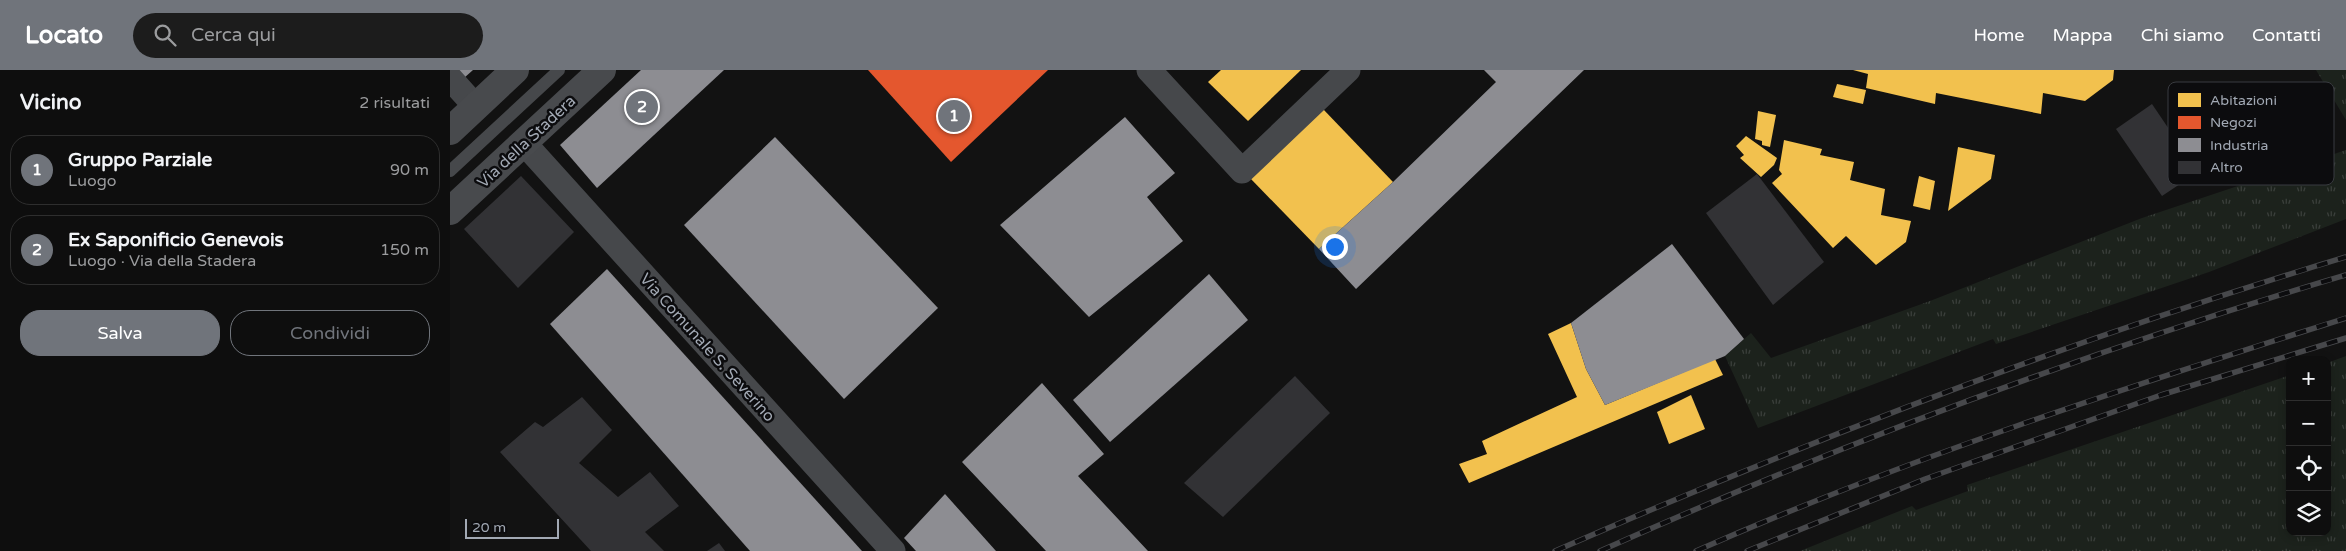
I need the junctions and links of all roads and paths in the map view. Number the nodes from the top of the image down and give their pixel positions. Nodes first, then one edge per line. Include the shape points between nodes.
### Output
1 (515, 70) edge
2 (559, 70) edge
3 (602, 70) edge
4 (1149, 70) edge
5 (1348, 70) edge
6 (450, 78) edge
7 (476, 107) junction
8 (450, 131) edge
9 (524, 143) junction
10 (450, 170) edge
11 (450, 211) edge
12 (893, 551) edge

1 - 7 main road
2 - 10 lane
3 - 9 main road, Via della Stadera
4 - 5 street via 1242,171
6 - 7 street
7 - 8 main road
9 - 11 main road, Via della Stadera
9 - 12 street, Via Comunale S. Severino

